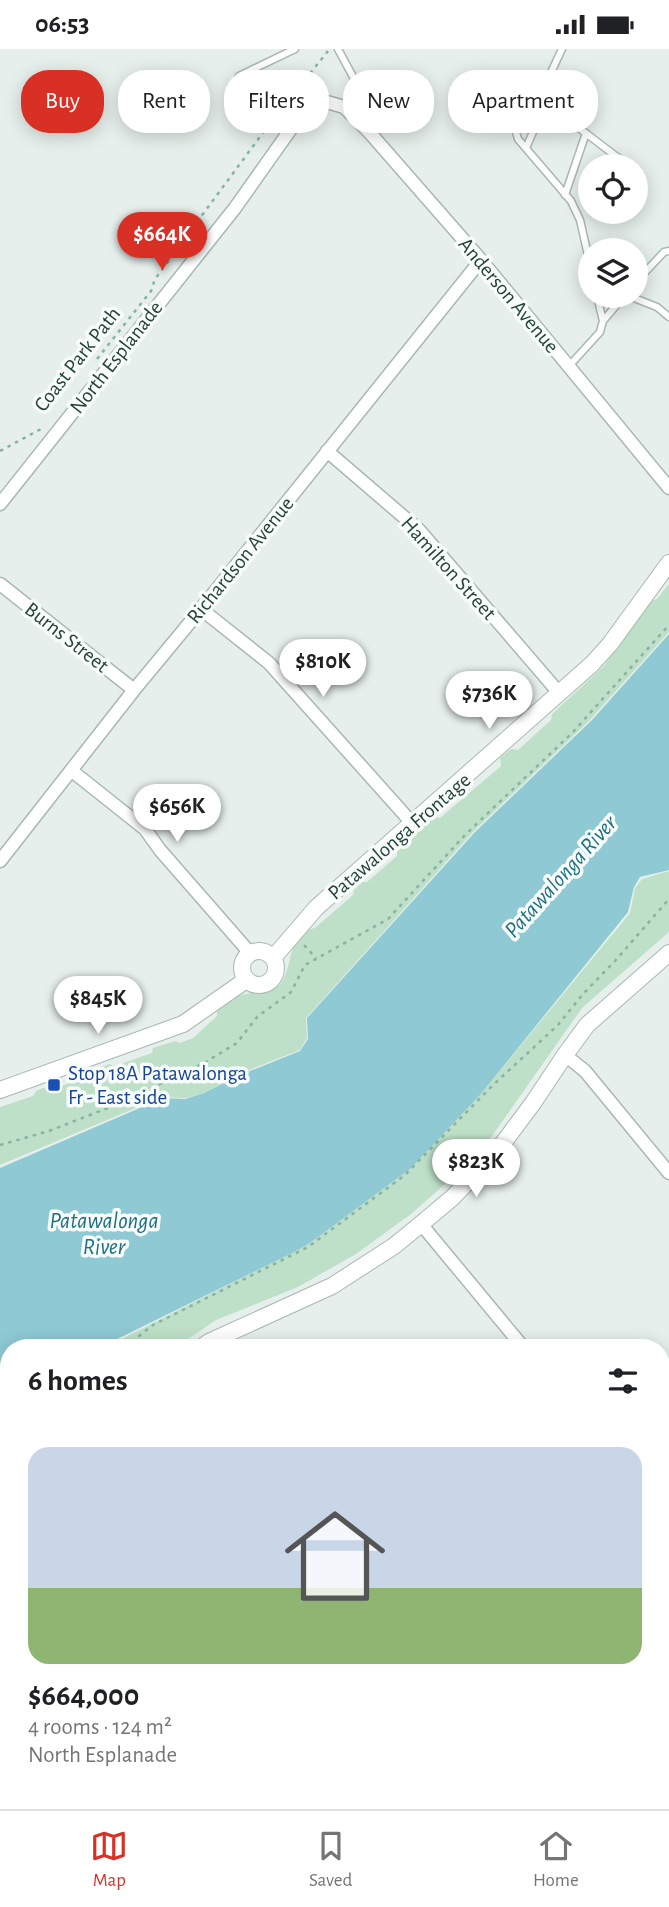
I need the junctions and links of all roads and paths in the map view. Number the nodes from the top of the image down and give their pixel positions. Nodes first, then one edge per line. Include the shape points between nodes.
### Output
1 (295, 49) edge
2 (329, 49) edge
3 (338, 49) edge
4 (562, 49) edge
5 (251, 70) edge
6 (312, 70) edge
7 (349, 70) edge
8 (343, 107) edge
9 (263, 133) edge
10 (370, 133) edge
11 (533, 133) edge
12 (586, 133) joint
13 (526, 148) junction
14 (613, 154) edge
15 (565, 195) junction
16 (584, 238) edge
17 (669, 251) edge
18 (481, 260) junction
19 (648, 269) edge
20 (648, 303) edge
21 (600, 308) edge
22 (614, 308) edge
23 (669, 317) edge
24 (603, 321) junction
25 (92, 365) dead end
26 (569, 366) junction
27 (37, 439) dead end
28 (0, 451) edge
29 (327, 451) junction
30 (669, 488) edge
31 (0, 504) edge
32 (669, 563) edge
33 (0, 584) edge
34 (201, 610) junction
35 (669, 625) edge
36 (134, 690) junction
37 (561, 694) junction
38 (72, 771) junction
39 (412, 823) junction
40 (0, 861) edge
41 (669, 899) edge
42 (299, 940) dead end
43 (250, 953) junction
44 (669, 953) edge
45 (273, 958) junction
46 (316, 958) junction
47 (246, 980) junction
48 (565, 1055) junction
49 (0, 1090) edge
50 (0, 1145) edge
51 (669, 1173) edge
52 (421, 1224) junction
53 (135, 1339) edge
54 (233, 1339) edge
55 (516, 1339) edge

1 - 5 lane
2 - 6 path, Coast Park Path
3 - 7 lane
4 - 13 lane via 518,125 516,132
8 - 31 street, North Esplanade via 320,100 305,109 235,208
9 - 25 path, Coast Park Path
10 - 18 street, Anderson Avenue
11 - 13 lane
12 - 14 lane
12 - 15 lane
13 - 15 lane
15 - 16 lane via 580,220
17 - 19 lane
18 - 26 street, Anderson Avenue
18 - 29 street, Richardson Avenue
20 - 23 lane
21 - 24 lane
22 - 24 lane
24 - 26 lane via 600,332
26 - 30 street, Anderson Avenue
27 - 28 path, Coast Park Path via 41,429
29 - 34 street, Richardson Avenue
29 - 37 street, Hamilton Street via 419,530
32 - 37 street, Patawalonga Frontage via 610,644
33 - 36 street, Burns Street
34 - 36 street, Richardson Avenue
34 - 39 street via 269,663
35 - 46 path via 573,732 466,834 388,919
36 - 38 street, Richardson Avenue
37 - 39 street, Patawalonga Frontage
38 - 40 street, Richardson Avenue
38 - 43 street via 145,829
39 - 45 street, Patawalonga Frontage via 316,908
41 - 53 path via 558,1025 405,1175 300,1252 153,1325
42 - 46 path
43 - 45 street via 265,951
43 - 47 street via 242,966
44 - 48 street via 599,1013
45 - 47 street via 276,972 270,981 256,985
46 - 50 path via 305,965 291,992 257,1017 237,1043 205,1063 118,1104
47 - 49 street via 183,1024
48 - 51 street via 585,1071
48 - 52 street via 495,1154
52 - 54 street via 332,1286
52 - 55 street

